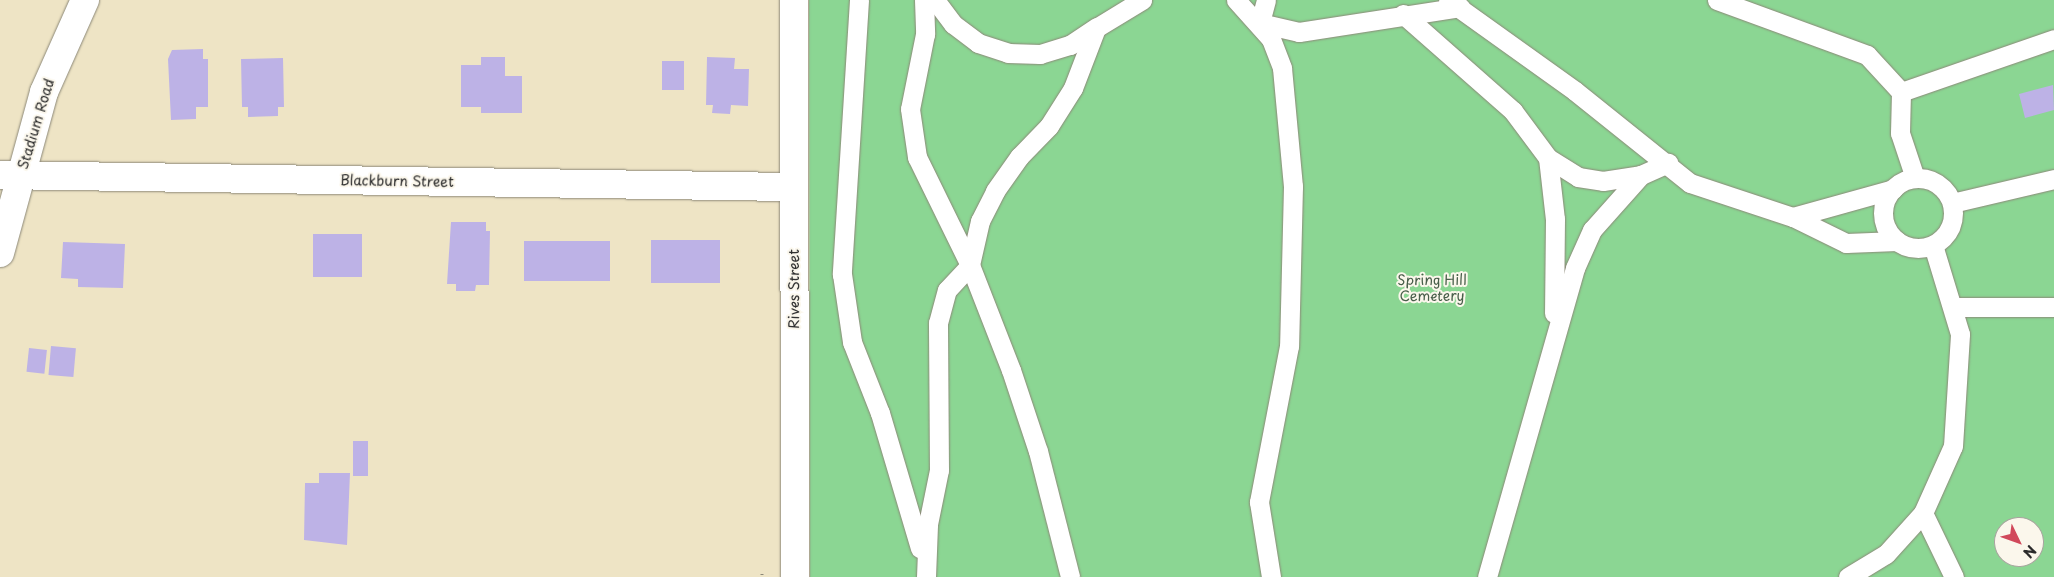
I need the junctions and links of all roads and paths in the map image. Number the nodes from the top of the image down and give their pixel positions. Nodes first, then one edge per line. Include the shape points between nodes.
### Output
1 (85, 0) edge
2 (794, 0) edge
3 (859, 0) edge
4 (924, 0) edge
5 (935, 0) edge
6 (1118, 0) edge
7 (1142, 0) edge
8 (1236, 0) edge
9 (1266, 0) edge
10 (1717, 0) edge
11 (1454, 4) edge
12 (1403, 14) junction
13 (1260, 24) junction
14 (1096, 28) junction
15 (2054, 38) edge
16 (1901, 92) junction
17 (1548, 158) junction
18 (1668, 163) junction
19 (1641, 174) junction
20 (10, 176) edge
21 (1914, 178) junction
22 (2054, 179) edge
23 (794, 187) junction
24 (1893, 189) junction
25 (1952, 203) junction
26 (1793, 217) junction
27 (1897, 242) junction
28 (1933, 245) junction
29 (0, 253) edge
30 (970, 265) junction
31 (1953, 307) junction
32 (2054, 307) edge
33 (1552, 341) junction
34 (1923, 513) junction
35 (926, 572) edge
36 (795, 577) edge
37 (1070, 577) edge
38 (1271, 577) edge
39 (1487, 577) edge
40 (1848, 577) edge
41 (1954, 577) edge

1 - 20 street, Stadium Road
2 - 23 street, Rives Street
3 - 35 lane via 842,274 852,342 909,501
4 - 30 lane via 925,34 910,109 917,158
5 - 14 lane via 952,24 978,43 1008,53 1040,54 1062,48
6 - 14 lane
7 - 14 lane
8 - 13 lane
9 - 13 lane
10 - 16 lane via 1867,55
11 - 12 lane
11 - 18 lane
12 - 13 lane via 1299,32 1274,30
12 - 17 lane via 1513,111
13 - 38 lane via 1282,68 1293,186 1289,346 1259,502
14 - 30 lane via 1073,88 1049,126 1019,157 995,190 980,221
15 - 16 lane
16 - 21 lane via 1900,134
17 - 19 lane via 1578,178 1603,181
17 - 33 lane via 1556,219
18 - 19 lane
18 - 26 lane via 1690,182
19 - 33 lane via 1592,230 1574,268
20 - 23 street, Blackburn Street
20 - 29 street, Stadium Road
21 - 24 lane
21 - 25 lane via 1938,184
22 - 25 lane
23 - 36 street, Rives Street
24 - 26 lane
24 - 27 lane via 1883,210 1884,222
25 - 28 lane via 1953,223
26 - 27 lane via 1846,243
27 - 28 lane via 1914,249
28 - 31 lane
30 - 35 lane via 947,290 938,323 939,470
30 - 37 lane via 1038,451
31 - 32 lane
31 - 34 lane via 1960,334 1952,446
33 - 39 lane
34 - 40 lane via 1886,554
34 - 41 lane

